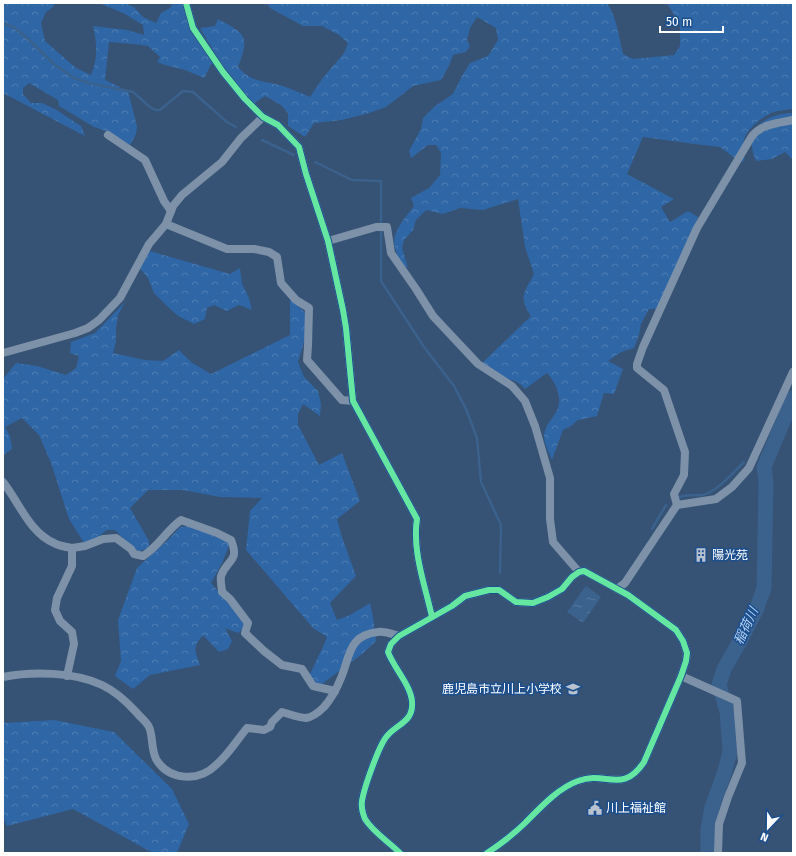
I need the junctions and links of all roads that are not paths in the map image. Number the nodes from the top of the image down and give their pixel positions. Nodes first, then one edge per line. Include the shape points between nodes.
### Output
1 (186, 3) edge
2 (263, 117) junction
3 (793, 120) edge
4 (108, 135) dead end
5 (171, 211) junction
6 (166, 224) junction
7 (328, 241) junction
8 (3, 353) edge
9 (793, 372) edge
10 (352, 401) junction
11 (3, 482) edge
12 (677, 505) junction
13 (72, 548) junction
14 (579, 572) junction
15 (617, 589) junction
16 (432, 617) junction
17 (399, 636) junction
18 (3, 676) edge
19 (67, 676) junction
20 (681, 676) junction
21 (335, 691) junction
22 (400, 853) edge
23 (486, 853) edge
24 (718, 853) edge

1 - 2 street via 196,33 222,72
2 - 5 street via 241,138 222,162 182,195
2 - 7 street via 278,125 299,147
3 - 12 street via 766,126 752,136 697,228 639,358 637,368 664,390 685,452 684,475 674,494
4 - 5 street via 145,160
5 - 6 street
6 - 8 street via 149,244 120,298 94,324 64,337
6 - 10 street via 227,249 254,249 269,252 277,257 281,283 296,300 309,308 307,360 342,400
7 - 10 street via 346,328
7 - 14 street via 376,227 387,227 391,253 432,316 478,364 512,386 525,401 550,478 553,542
9 - 12 street via 749,468 732,487 716,499
10 - 16 street via 417,519 415,532 419,563
11 - 13 street via 36,531 54,543
12 - 15 street via 625,583
13 - 19 street via 72,566 57,598 55,610 60,621 72,632 74,644
13 - 21 street via 116,538 134,554 142,556 151,551 181,520 232,540 235,550 221,577 222,592 248,622 245,633 282,665 302,669 313,686
14 - 15 street via 584,571
14 - 16 street via 572,576 562,589 533,603 516,602 500,590 489,590 464,596
15 - 20 street via 676,630 684,641 687,653
16 - 17 street
17 - 21 street via 379,632 365,635 357,641 350,649 342,678
17 - 22 street via 391,644 388,652 410,692 410,716 404,724 387,736 381,746 362,801 364,817 369,824
18 - 19 street
19 - 21 street via 102,685 119,696 149,727 156,758 163,769 178,777 206,772 216,766 248,728 264,730 270,727 282,712 304,718 312,717 327,704
20 - 23 street via 638,771 629,778 618,780 578,780 546,801 524,824
20 - 24 street via 737,701 742,763 719,824

